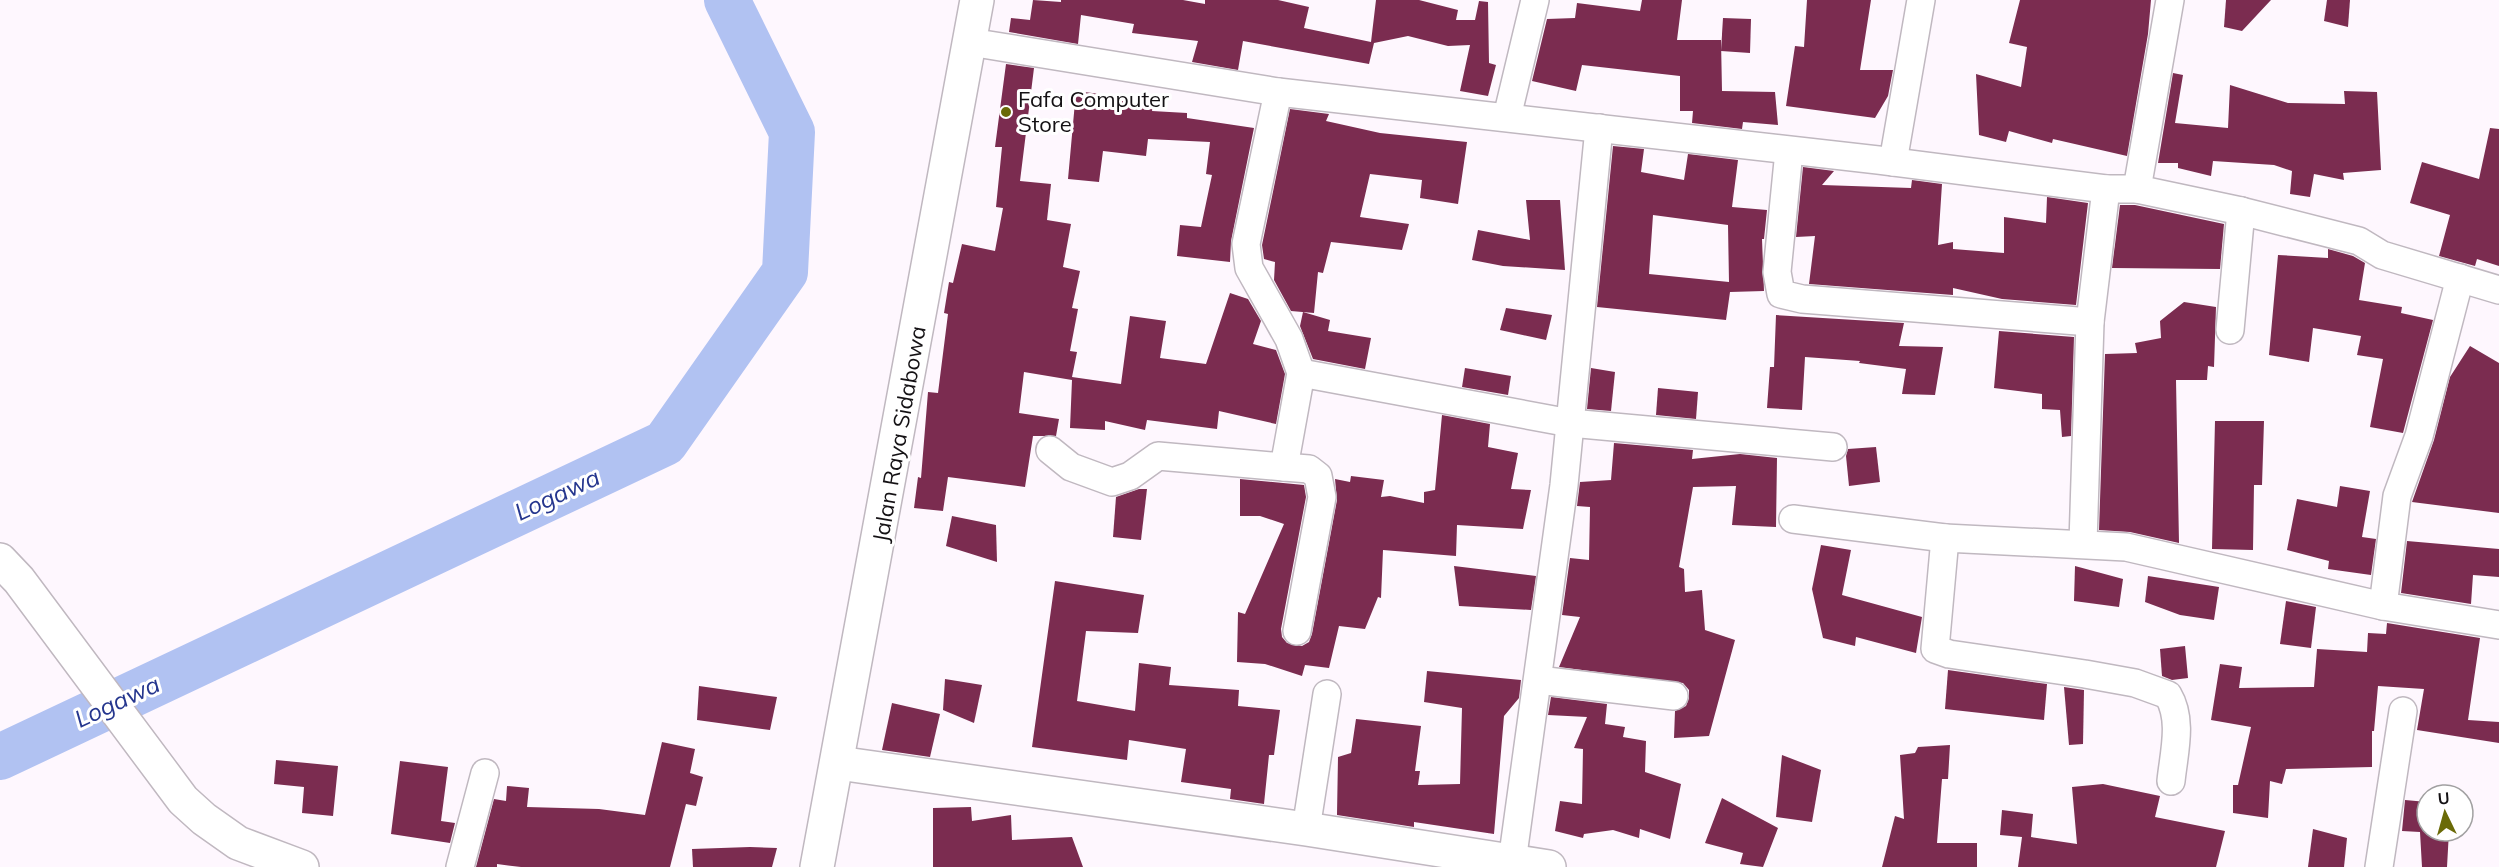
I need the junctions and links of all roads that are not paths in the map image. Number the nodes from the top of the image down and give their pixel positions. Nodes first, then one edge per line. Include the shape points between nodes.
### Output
1 (977, 0) edge
2 (1535, 0) edge
3 (1921, 0) edge
4 (2170, 0) edge
5 (970, 42) junction
6 (1278, 92) junction
7 (1507, 117) junction
8 (1599, 128) junction
9 (1790, 151) junction
10 (1893, 162) junction
11 (2106, 189) junction
12 (2137, 189) junction
13 (2241, 211) junction
14 (2460, 278) junction
15 (2499, 290) edge
16 (2090, 322) junction
17 (2230, 330) dead end
18 (1301, 373) junction
19 (1570, 423) junction
20 (1833, 447) dead end
21 (1050, 450) dead end
22 (1284, 467) junction
23 (1793, 519) dead end
24 (1945, 538) junction
25 (2083, 543) junction
26 (0, 560) edge
27 (2383, 606) junction
28 (2499, 625) edge
29 (1297, 631) dead end
30 (1538, 680) junction
31 (1327, 694) dead end
32 (1674, 696) dead end
33 (2403, 711) dead end
34 (838, 763) junction
35 (485, 773) dead end
36 (2171, 781) dead end
37 (1306, 829) junction
38 (1512, 862) junction
39 (303, 867) edge
40 (460, 867) edge
41 (817, 867) edge
42 (1549, 867) edge
43 (2379, 867) edge

1 - 5 main road, Jalan Raya Sidabowa
2 - 7 street
3 - 10 street
4 - 12 street
5 - 6 street
5 - 34 main road, Jalan Raya Sidabowa
6 - 7 street
6 - 18 street via 1246,244 1250,268 1289,339
7 - 8 street
8 - 9 street
8 - 19 street
9 - 10 street
9 - 16 street via 1777,272 1782,294 1802,299
10 - 11 street
11 - 12 street
11 - 16 street
12 - 13 street
13 - 14 street via 2359,241 2382,255
13 - 17 street
14 - 15 street
14 - 27 street via 2419,436 2397,496
16 - 25 street
18 - 19 street
18 - 22 street
19 - 20 street
19 - 30 street
21 - 22 street via 1071,467 1112,482 1130,476 1158,456
22 - 29 street via 1309,469 1321,482 1322,497
23 - 24 street
24 - 25 street
24 - 36 street via 1935,649 2135,683 2168,695 2176,708 2177,725
25 - 27 street via 2126,548
26 - 39 main road via 183,800 238,843
27 - 28 street
30 - 32 street
30 - 38 street
31 - 37 street
33 - 43 street
34 - 37 main road
34 - 41 main road, Jalan Raya Sidabowa
35 - 40 street
37 - 38 main road
38 - 42 main road

